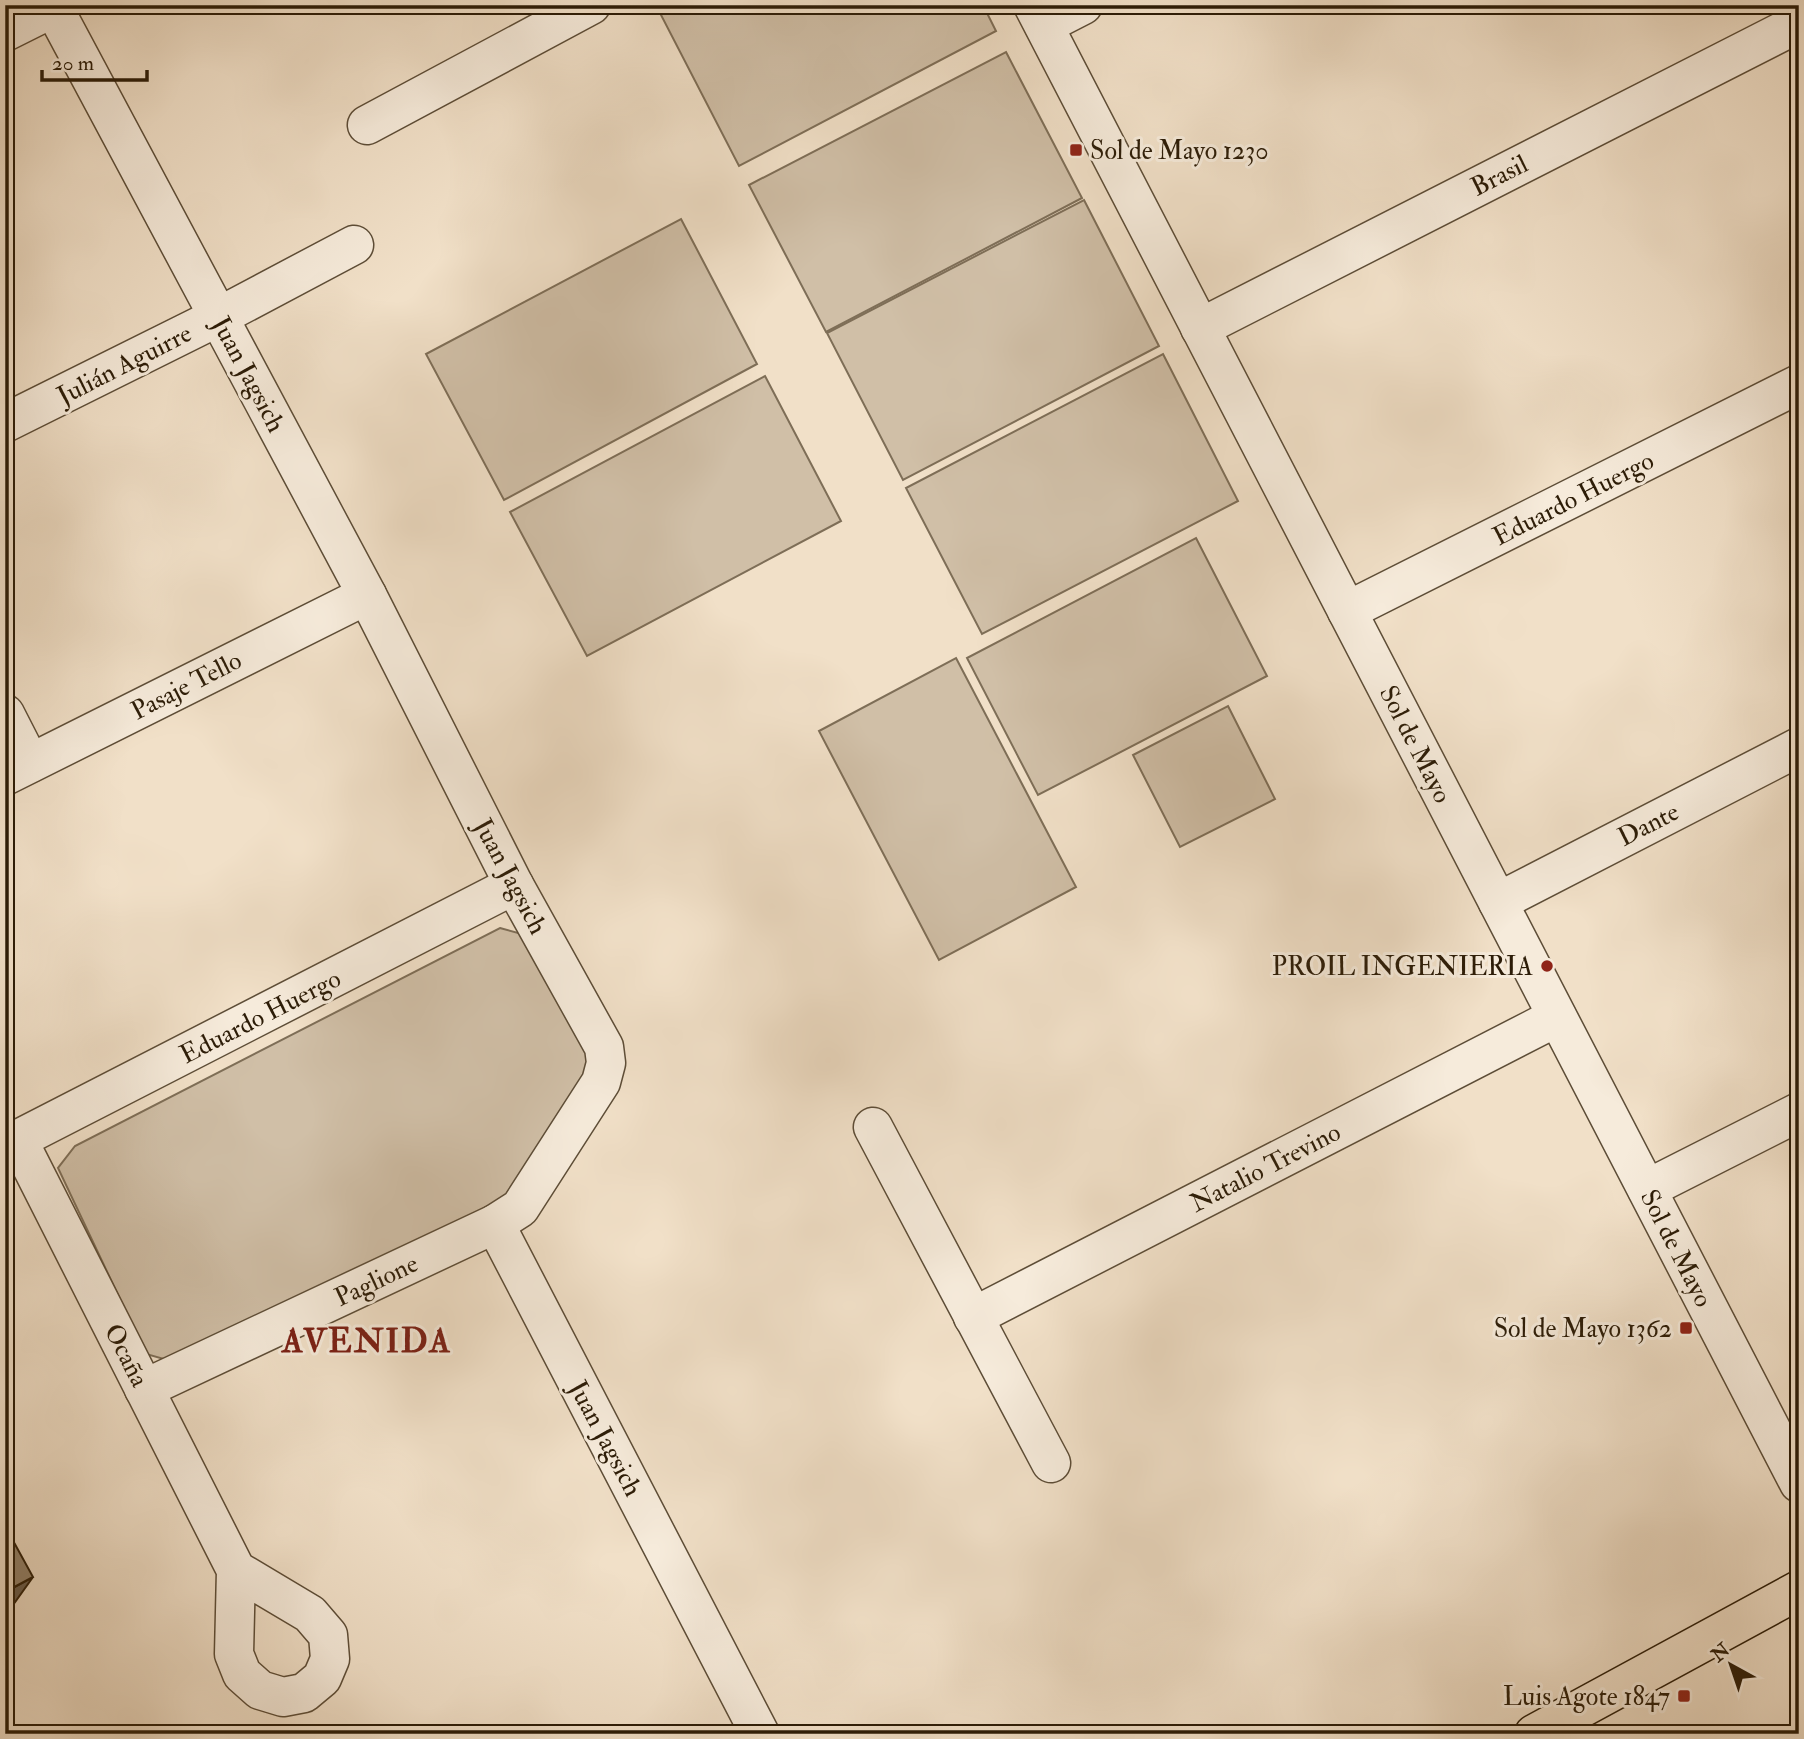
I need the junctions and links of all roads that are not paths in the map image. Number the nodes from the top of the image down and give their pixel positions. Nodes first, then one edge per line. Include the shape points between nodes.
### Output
1 (591, 5) edge
2 (1083, 5) edge
3 (53, 6) edge
4 (1039, 15) edge
5 (1799, 23) edge
6 (5, 32) edge
7 (367, 125) dead end
8 (354, 245) dead end
9 (218, 317) junction
10 (1200, 328) junction
11 (1799, 384) edge
12 (5, 423) edge
13 (366, 595) junction
14 (1347, 611) junction
15 (5, 714) edge
16 (1799, 747) edge
17 (18, 769) edge
18 (514, 886) junction
19 (1498, 902) junction
20 (1557, 1017) junction
21 (1799, 1112) edge
22 (873, 1127) dead end
23 (12, 1143) edge
24 (1647, 1189) junction
25 (495, 1224) junction
26 (973, 1317) junction
27 (144, 1389) junction
28 (1051, 1463) dead end
29 (1799, 1483) edge
30 (236, 1570) dead end
31 (1799, 1590) edge
32 (760, 1734) edge
33 (1534, 1734) edge

1 - 7 street
2 - 4 street
3 - 6 street
3 - 9 street, Juan Jagsich
4 - 10 street, Sol de Mayo
5 - 10 street, Brasil
8 - 9 street, Julián Aguirre
9 - 12 street, Julián Aguirre
9 - 13 street, Juan Jagsich
10 - 14 street, Sol de Mayo
11 - 14 street, Eduardo Huergo
13 - 17 street, Pasaje Tello
13 - 18 street, Juan Jagsich
14 - 19 street, Sol de Mayo
15 - 17 street
16 - 19 street, Dante
18 - 23 street, Eduardo Huergo
18 - 25 street, Juan Jagsich via 604,1047 606,1063 601,1082 520,1208
19 - 20 street, Sol de Mayo
20 - 24 street, Sol de Mayo
20 - 26 street, Natalio Trevino
21 - 24 street
22 - 26 street
23 - 27 street, Ocaña
24 - 29 street, Sol de Mayo
25 - 27 street, Paglione
25 - 32 street, Juan Jagsich
26 - 28 street
27 - 30 street, Ocaña
31 - 33 main road

